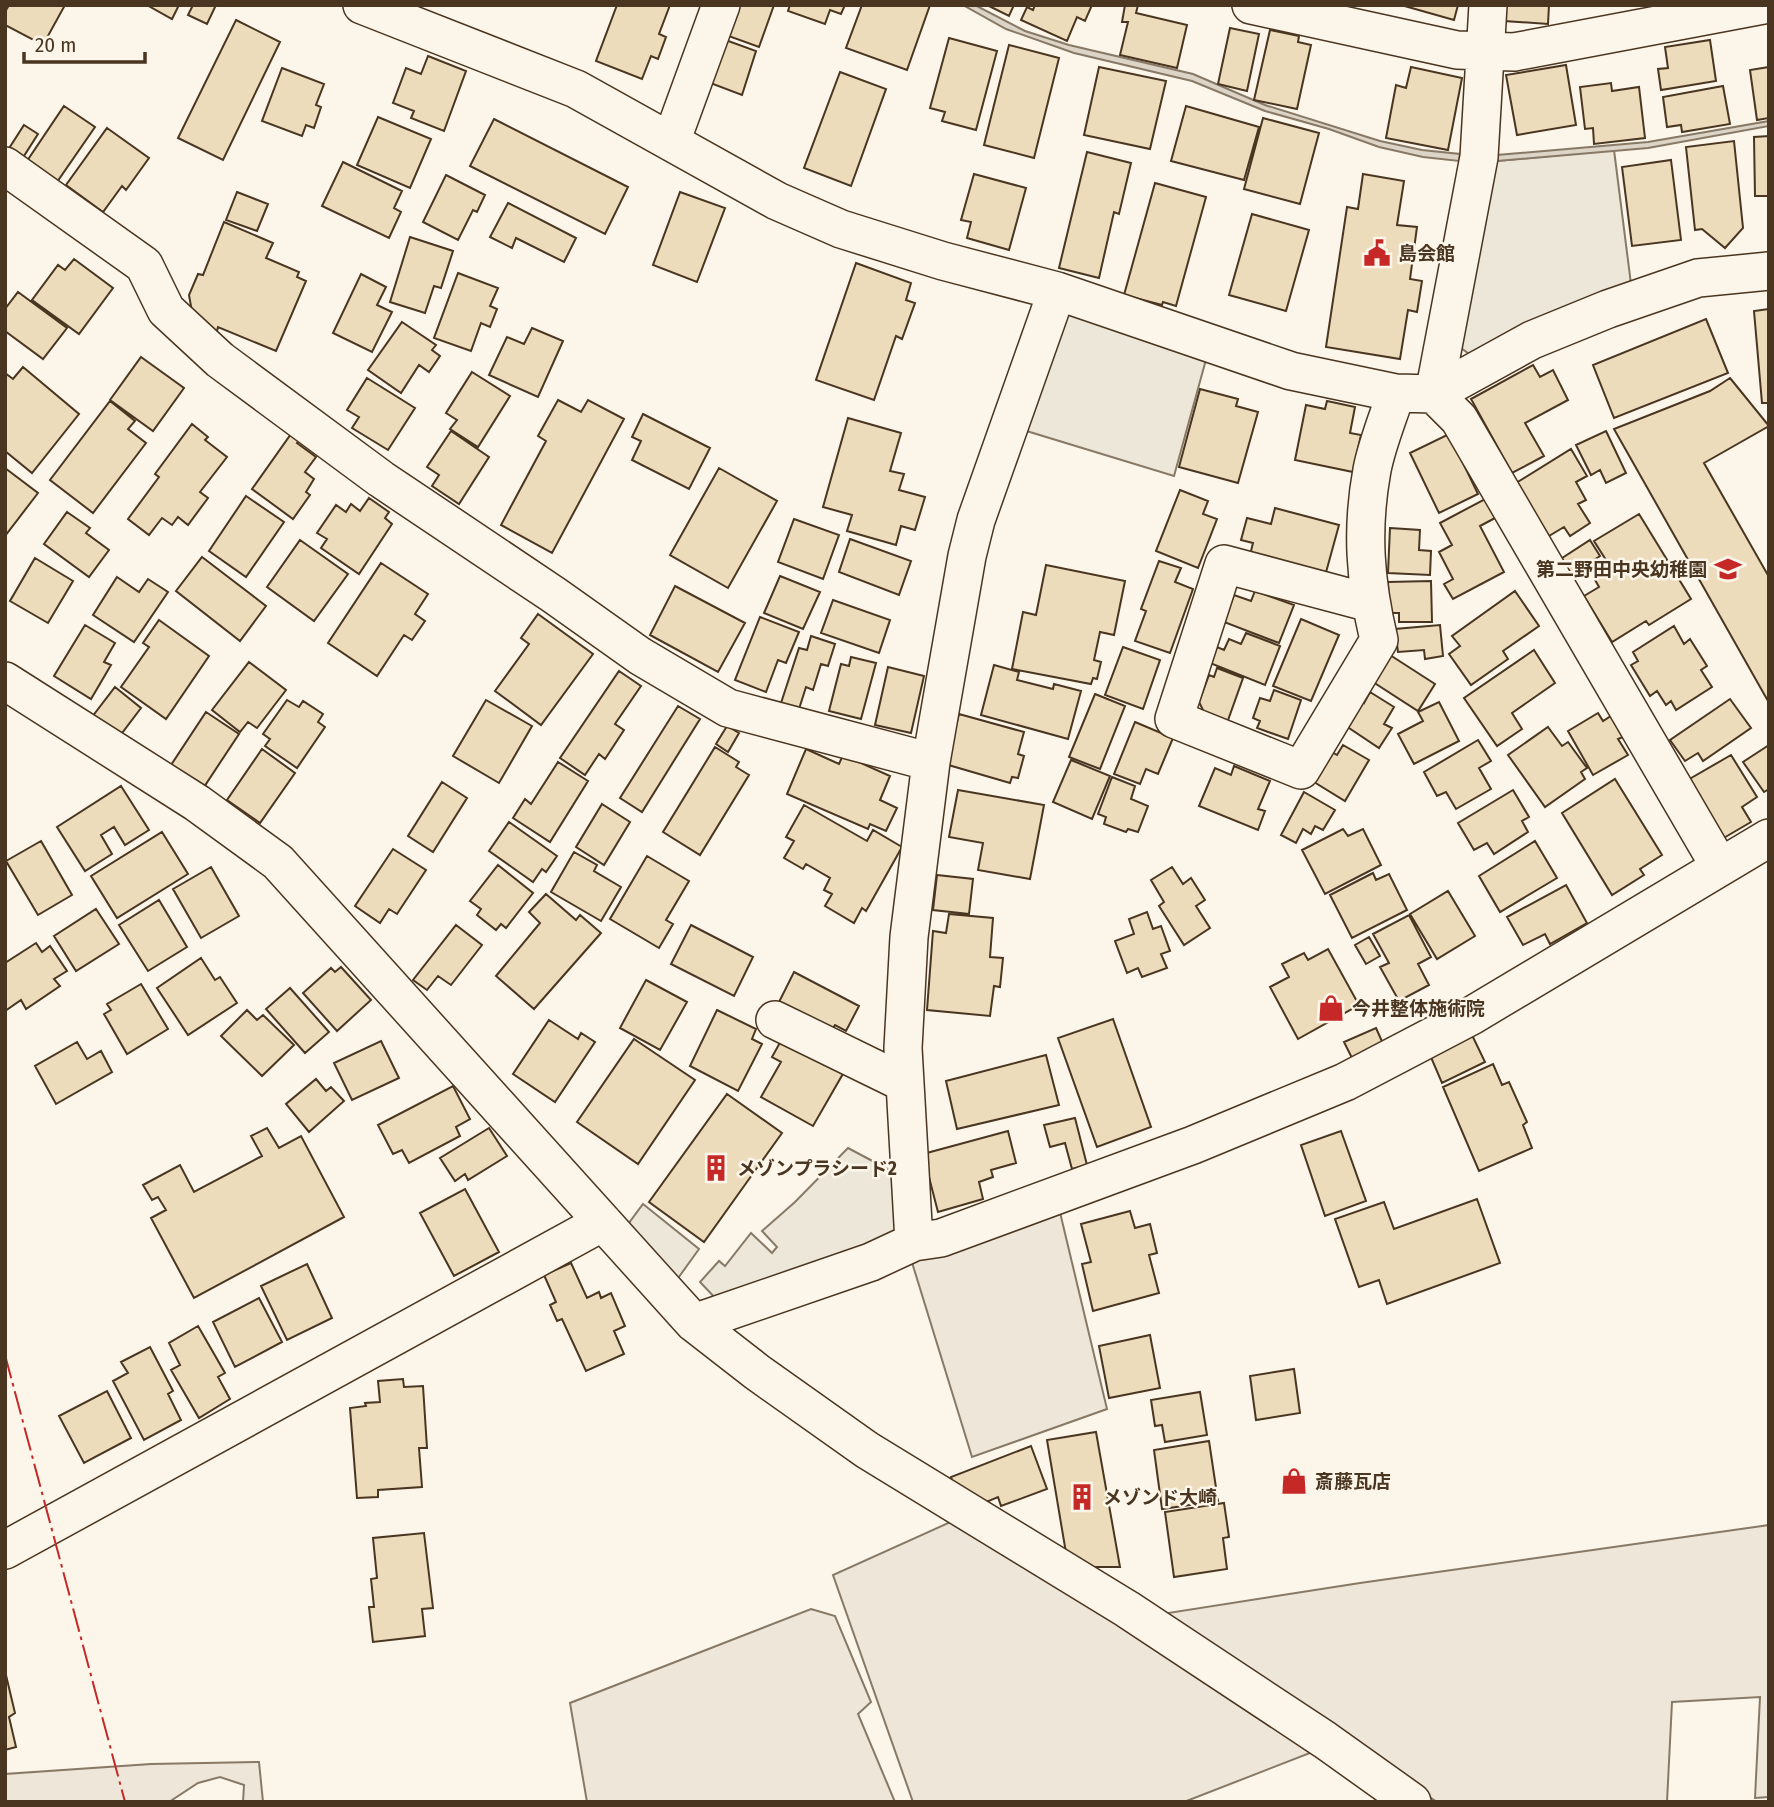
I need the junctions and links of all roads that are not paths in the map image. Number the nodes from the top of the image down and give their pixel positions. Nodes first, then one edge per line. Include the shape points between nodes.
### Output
1 (362, 5) edge
2 (721, 5) edge
3 (1251, 5) edge
4 (1488, 5) edge
5 (1763, 5) edge
6 (1486, 50) junction
7 (671, 142) junction
8 (5, 166) edge
9 (1769, 271) edge
10 (1057, 291) junction
11 (1396, 393) junction
12 (1434, 394) junction
13 (1370, 603) junction
14 (5, 681) edge
15 (931, 762) junction
16 (1769, 838) edge
17 (1720, 867) junction
18 (775, 1020) dead end
19 (904, 1083) junction
20 (603, 1222) junction
21 (914, 1242) junction
22 (694, 1323) junction
23 (9, 1542) edge
24 (1412, 1802) edge

1 - 7 street via 576,89
2 - 7 street
3 - 6 street via 1457,51
4 - 6 street
5 - 6 street via 1514,52
6 - 12 street via 1479,157
7 - 10 street via 777,201 841,229
8 - 15 street via 144,265 166,310 220,360 381,479 640,656 728,708
9 - 12 street via 1698,278 1608,309 1532,340
10 - 11 street via 1292,371
10 - 15 street via 976,520
11 - 12 street
11 - 13 street via 1372,469 1365,535
12 - 17 street via 1459,419
13 - 13 street via 1224,564 1174,719 1301,770 1378,640
14 - 20 street via 197,803 278,862
15 - 19 street via 909,937
16 - 17 street
17 - 21 street via 1471,1016 1345,1082 1168,1154 941,1238
18 - 19 street
19 - 21 street
20 - 22 street
20 - 23 street
21 - 22 street via 871,1262
22 - 24 street via 867,1450 1127,1609

